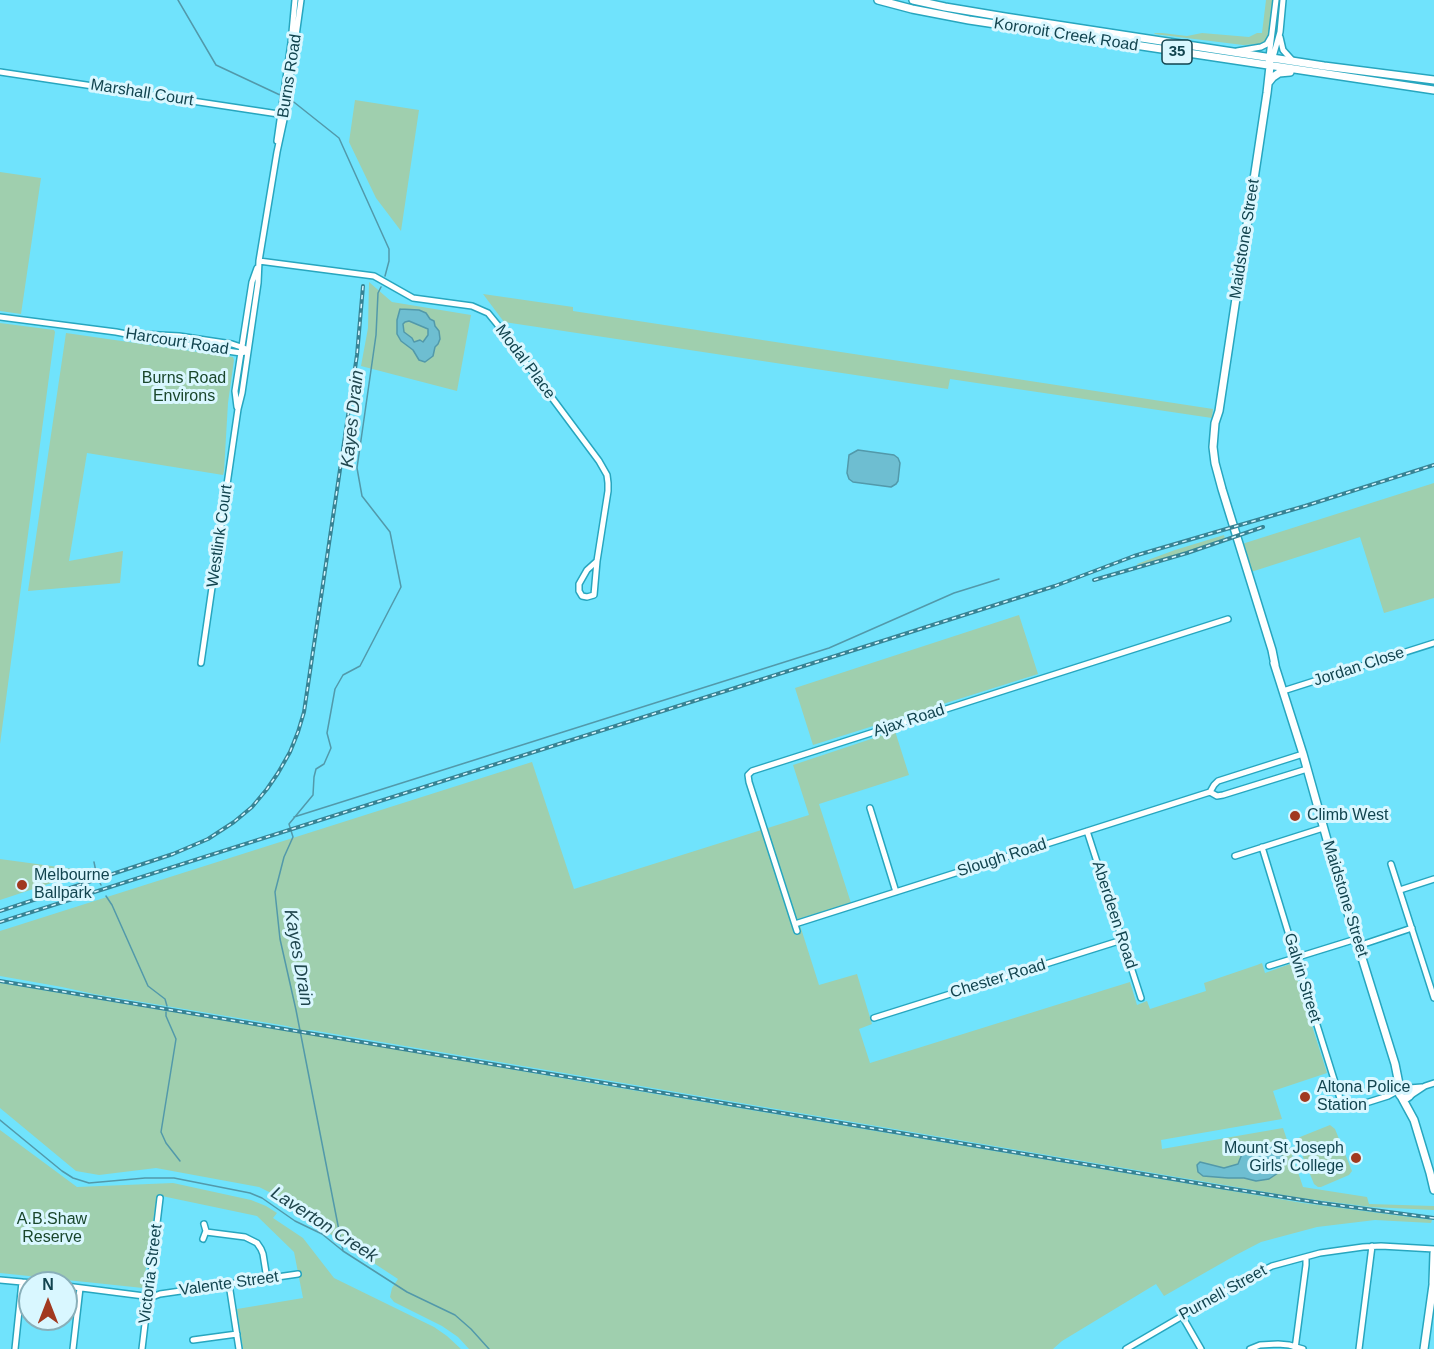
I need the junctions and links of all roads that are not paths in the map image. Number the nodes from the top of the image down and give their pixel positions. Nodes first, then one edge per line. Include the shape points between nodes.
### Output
1 (295, 0) edge
2 (301, 0) edge
3 (878, 0) edge
4 (914, 0) edge
5 (1276, 0) edge
6 (1284, 0) edge
7 (1013, 18) junction
8 (1012, 27) junction
9 (295, 28) junction
10 (1280, 32) junction
11 (1122, 35) junction
12 (1272, 36) junction
13 (1120, 43) junction
14 (1233, 52) junction
15 (1271, 57) junction
16 (1292, 60) junction
17 (1255, 64) junction
18 (1270, 66) junction
19 (1310, 71) junction
20 (0, 72) edge
21 (1434, 80) edge
22 (1268, 83) junction
23 (1434, 90) edge
24 (282, 114) junction
25 (259, 261) junction
26 (0, 317) edge
27 (241, 350) junction
28 (248, 351) junction
29 (237, 410) junction
30 (597, 561) junction
31 (594, 595) junction
32 (602, 596) dead end
33 (1228, 619) dead end
34 (1434, 643) edge
35 (201, 663) dead end
36 (1283, 691) junction
37 (1303, 754) junction
38 (1307, 769) junction
39 (1210, 792) junction
40 (870, 808) dead end
41 (1323, 828) junction
42 (1087, 831) junction
43 (1262, 847) junction
44 (1235, 856) dead end
45 (1391, 864) dead end
46 (1434, 879) edge
47 (1400, 890) junction
48 (896, 892) junction
49 (795, 924) junction
50 (1412, 928) junction
51 (797, 931) dead end
52 (1122, 940) junction
53 (1357, 942) junction
54 (1296, 958) junction
55 (1269, 966) dead end
56 (1140, 998) dead end
57 (1434, 998) edge
58 (874, 1018) dead end
59 (1434, 1083) edge
60 (1405, 1093) junction
61 (1432, 1177) edge
62 (1434, 1190) edge
63 (160, 1198) dead end
64 (204, 1224) dead end
65 (206, 1232) junction
66 (203, 1239) dead end
67 (1372, 1246) junction
68 (1434, 1249) edge
69 (1434, 1253) edge
70 (1306, 1257) junction
71 (298, 1274) dead end
72 (267, 1279) junction
73 (0, 1280) edge
74 (1434, 1281) edge
75 (18, 1282) edge
76 (230, 1284) junction
77 (80, 1288) joint
78 (148, 1295) junction
79 (1182, 1316) junction
80 (18, 1320) edge
81 (237, 1334) junction
82 (193, 1340) dead end
83 (1296, 1348) edge
84 (15, 1349) edge
85 (73, 1349) edge
86 (142, 1349) edge
87 (239, 1349) edge
88 (1127, 1349) edge
89 (1201, 1349) edge
90 (1250, 1349) edge
91 (1303, 1349) edge
92 (1359, 1349) edge
93 (1424, 1349) edge

1 - 9 street, Burns Road
2 - 9 street, Burns Road
3 - 8 main road, Kororoit Creek Road / 35
4 - 7 main road, Kororoit Creek Road / 35
5 - 12 street
6 - 10 street
7 - 8 main road
7 - 11 main road, Kororoit Creek Road / 35
8 - 13 main road, Kororoit Creek Road / 35
9 - 24 street, Burns Road
10 - 15 street
10 - 16 street via 1283,50
11 - 13 main road
11 - 14 main road, Kororoit Creek Road / 35
12 - 14 street via 1261,47
12 - 15 street
13 - 17 main road, Kororoit Creek Road / 35
14 - 15 main road, Kororoit Creek Road / 35
15 - 16 main road, Kororoit Creek Road / 35
15 - 18 main road, Maidstone Street
16 - 21 main road, Kororoit Creek Road / 35
17 - 18 main road, Kororoit Creek Road / 35
17 - 22 main road
18 - 19 main road, Kororoit Creek Road / 35
18 - 22 main road, Maidstone Street
19 - 22 main road via 1279,73
19 - 23 main road, Kororoit Creek Road / 35
20 - 24 street, Marshall Court
22 - 36 main road, Maidstone Street via 1216,454 1218,476
24 - 25 street, Burns Road
25 - 27 street, Burns Road
25 - 28 street, Burns Road
25 - 30 street, Modal Place via 374,276 413,298 472,306 488,313 607,475
26 - 27 street, Harcourt Road
27 - 28 street, Harcourt Road
27 - 29 street, Westlink Court via 235,391
28 - 29 street, Westlink Court
29 - 35 street, Westlink Court
30 - 31 street, Modal Place
30 - 31 street, Modal Place via 579,584 582,596
31 - 32 street
33 - 49 street, Ajax Road via 752,771 749,782
34 - 36 street, Jordan Close
36 - 37 main road, Maidstone Street
37 - 38 main road, Maidstone Street
37 - 39 street, Slough Road via 1218,781
38 - 39 street, Slough Road via 1218,796
38 - 41 main road, Maidstone Street
39 - 42 street, Slough Road
40 - 48 street
41 - 43 street
41 - 53 main road, Maidstone Street
42 - 48 street, Slough Road
42 - 52 street, Aberdeen Road
43 - 44 street
43 - 54 street, Galvin Street
45 - 47 street
46 - 47 street
47 - 50 street
48 - 49 street, Slough Road
49 - 51 street, Ajax Road
50 - 53 street
50 - 57 street
52 - 56 street, Aberdeen Road
52 - 58 street, Chester Road
53 - 54 street
53 - 60 main road, Maidstone Street
54 - 55 street
54 - 60 street, Galvin Street via 1345,1109
59 - 60 street
60 - 61 main road, Maidstone Street
61 - 62 main road, Maidstone Street
63 - 78 street, Victoria Street
64 - 65 street
65 - 66 street
65 - 72 street via 244,1237 257,1243
67 - 68 street, Purnell Street
67 - 70 street, Purnell Street
67 - 92 street
69 - 74 main road
70 - 79 street, Purnell Street via 1264,1269
70 - 83 street
71 - 72 street, Valente Street
72 - 76 street, Valente Street
73 - 75 street
74 - 93 main road
76 - 78 street, Valente Street
76 - 81 street
77 - 78 street
77 - 85 street
78 - 86 street, Victoria Street
79 - 88 street, Purnell Street
79 - 89 street
80 - 84 street
81 - 82 street
81 - 87 street
83 - 90 street via 1273,1344
83 - 91 street

